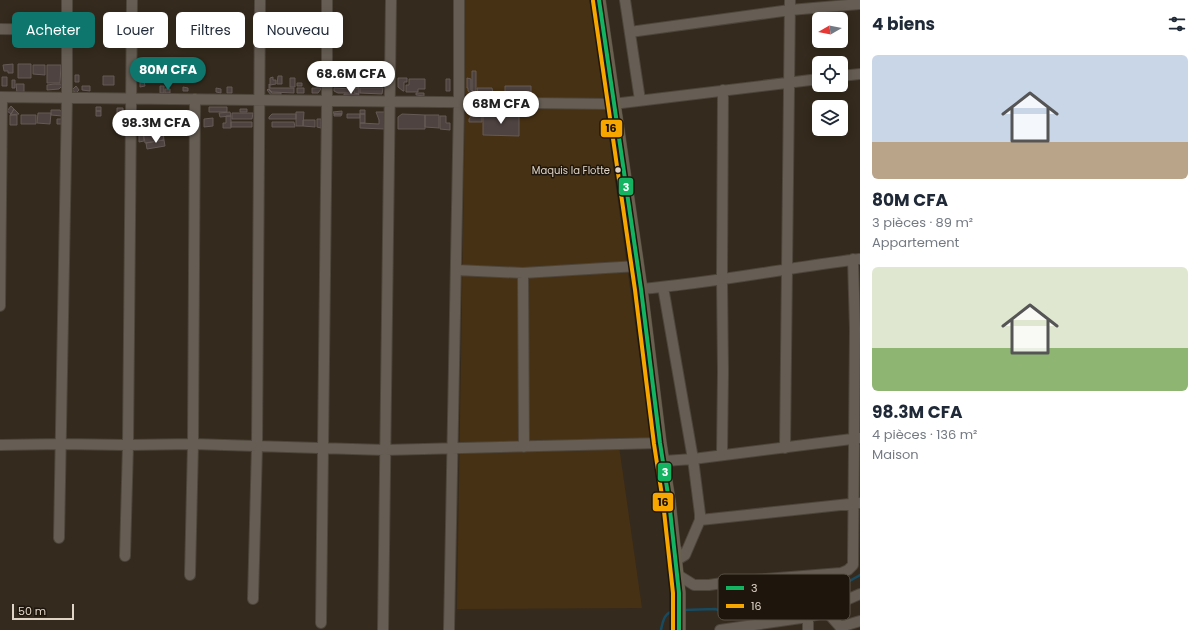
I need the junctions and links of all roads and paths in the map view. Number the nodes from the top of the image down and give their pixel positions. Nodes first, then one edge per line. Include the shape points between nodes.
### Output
1 (67, 0) edge
2 (132, 0) edge
3 (260, 0) edge
4 (327, 0) edge
5 (391, 0) edge
6 (459, 0) edge
7 (599, 0) edge
8 (625, 0) edge
9 (860, 4) edge
10 (790, 5) edge
11 (67, 12) edge
12 (0, 29) edge
13 (12, 29) edge
14 (630, 32) junction
15 (67, 48) edge
16 (860, 74) edge
17 (848, 75) edge
18 (812, 80) edge
19 (790, 82) junction
20 (723, 90) junction
21 (1, 97) edge
22 (67, 97) junction
23 (131, 98) junction
24 (195, 99) junction
25 (260, 100) junction
26 (640, 100) junction
27 (327, 101) junction
28 (390, 101) junction
29 (459, 102) junction
30 (614, 104) junction
31 (857, 259) edge
32 (638, 266) junction
33 (787, 268) junction
34 (456, 270) junction
35 (523, 273) junction
36 (722, 280) junction
37 (664, 287) junction
38 (641, 289) junction
39 (0, 306) edge
40 (857, 329) edge
41 (857, 371) edge
42 (857, 439) edge
43 (660, 443) junction
44 (62, 444) junction
45 (193, 444) junction
46 (0, 445) edge
47 (128, 445) junction
48 (257, 447) junction
49 (524, 447) junction
50 (322, 448) junction
51 (785, 448) junction
52 (452, 449) junction
53 (385, 450) junction
54 (722, 456) junction
55 (693, 459) junction
56 (664, 462) junction
57 (857, 503) edge
58 (700, 520) junction
59 (59, 538) dead end
60 (675, 548) junction
61 (125, 556) dead end
62 (830, 574) edge
63 (190, 575) dead end
64 (678, 575) junction
65 (718, 584) edge
66 (860, 594) edge
67 (850, 598) edge
68 (253, 599) dead end
69 (788, 620) edge
70 (834, 620) edge
71 (860, 621) edge
72 (321, 623) dead end
73 (842, 628) edge
74 (384, 630) edge
75 (449, 630) edge
76 (679, 630) edge
77 (720, 630) edge

1 - 11 street
2 - 23 street
3 - 25 street
4 - 27 street
5 - 28 street
6 - 29 street
7 - 30 main road
8 - 14 street
9 - 10 street
10 - 14 street
10 - 19 street
12 - 13 street
14 - 26 street
15 - 22 street
16 - 17 street
18 - 19 street
19 - 20 street
19 - 33 street
20 - 26 street
20 - 36 street
21 - 22 street
21 - 39 street
22 - 23 street
22 - 44 street
23 - 24 street
23 - 47 street
24 - 25 street
24 - 45 street
25 - 27 street
25 - 48 street
26 - 30 street
27 - 28 street
27 - 50 street
28 - 29 street
28 - 53 street
29 - 30 street
29 - 34 street
30 - 32 main road
31 - 33 street
31 - 40 street
32 - 35 street
32 - 38 main road
33 - 36 street
33 - 51 street
34 - 35 street
34 - 52 street
35 - 49 street
36 - 37 street
36 - 54 street
37 - 38 street
37 - 55 street
38 - 43 main road
40 - 41 street
41 - 42 street
42 - 51 street
42 - 57 street
43 - 49 street
43 - 56 main road
44 - 46 street
44 - 47 street
44 - 59 street
45 - 47 street
45 - 48 street
45 - 63 street
47 - 61 street
48 - 50 street
48 - 68 street
49 - 52 street
50 - 53 street
50 - 72 street
51 - 54 street
52 - 53 street
52 - 75 street
53 - 74 street
54 - 55 street
55 - 56 street
55 - 58 street
56 - 60 main road
57 - 58 street
57 - 62 street via 853,565 842,573
58 - 60 street via 685,555 680,558
60 - 64 main road
64 - 65 street via 694,585
64 - 76 main road
66 - 67 street
69 - 77 street
70 - 73 street
71 - 73 street

